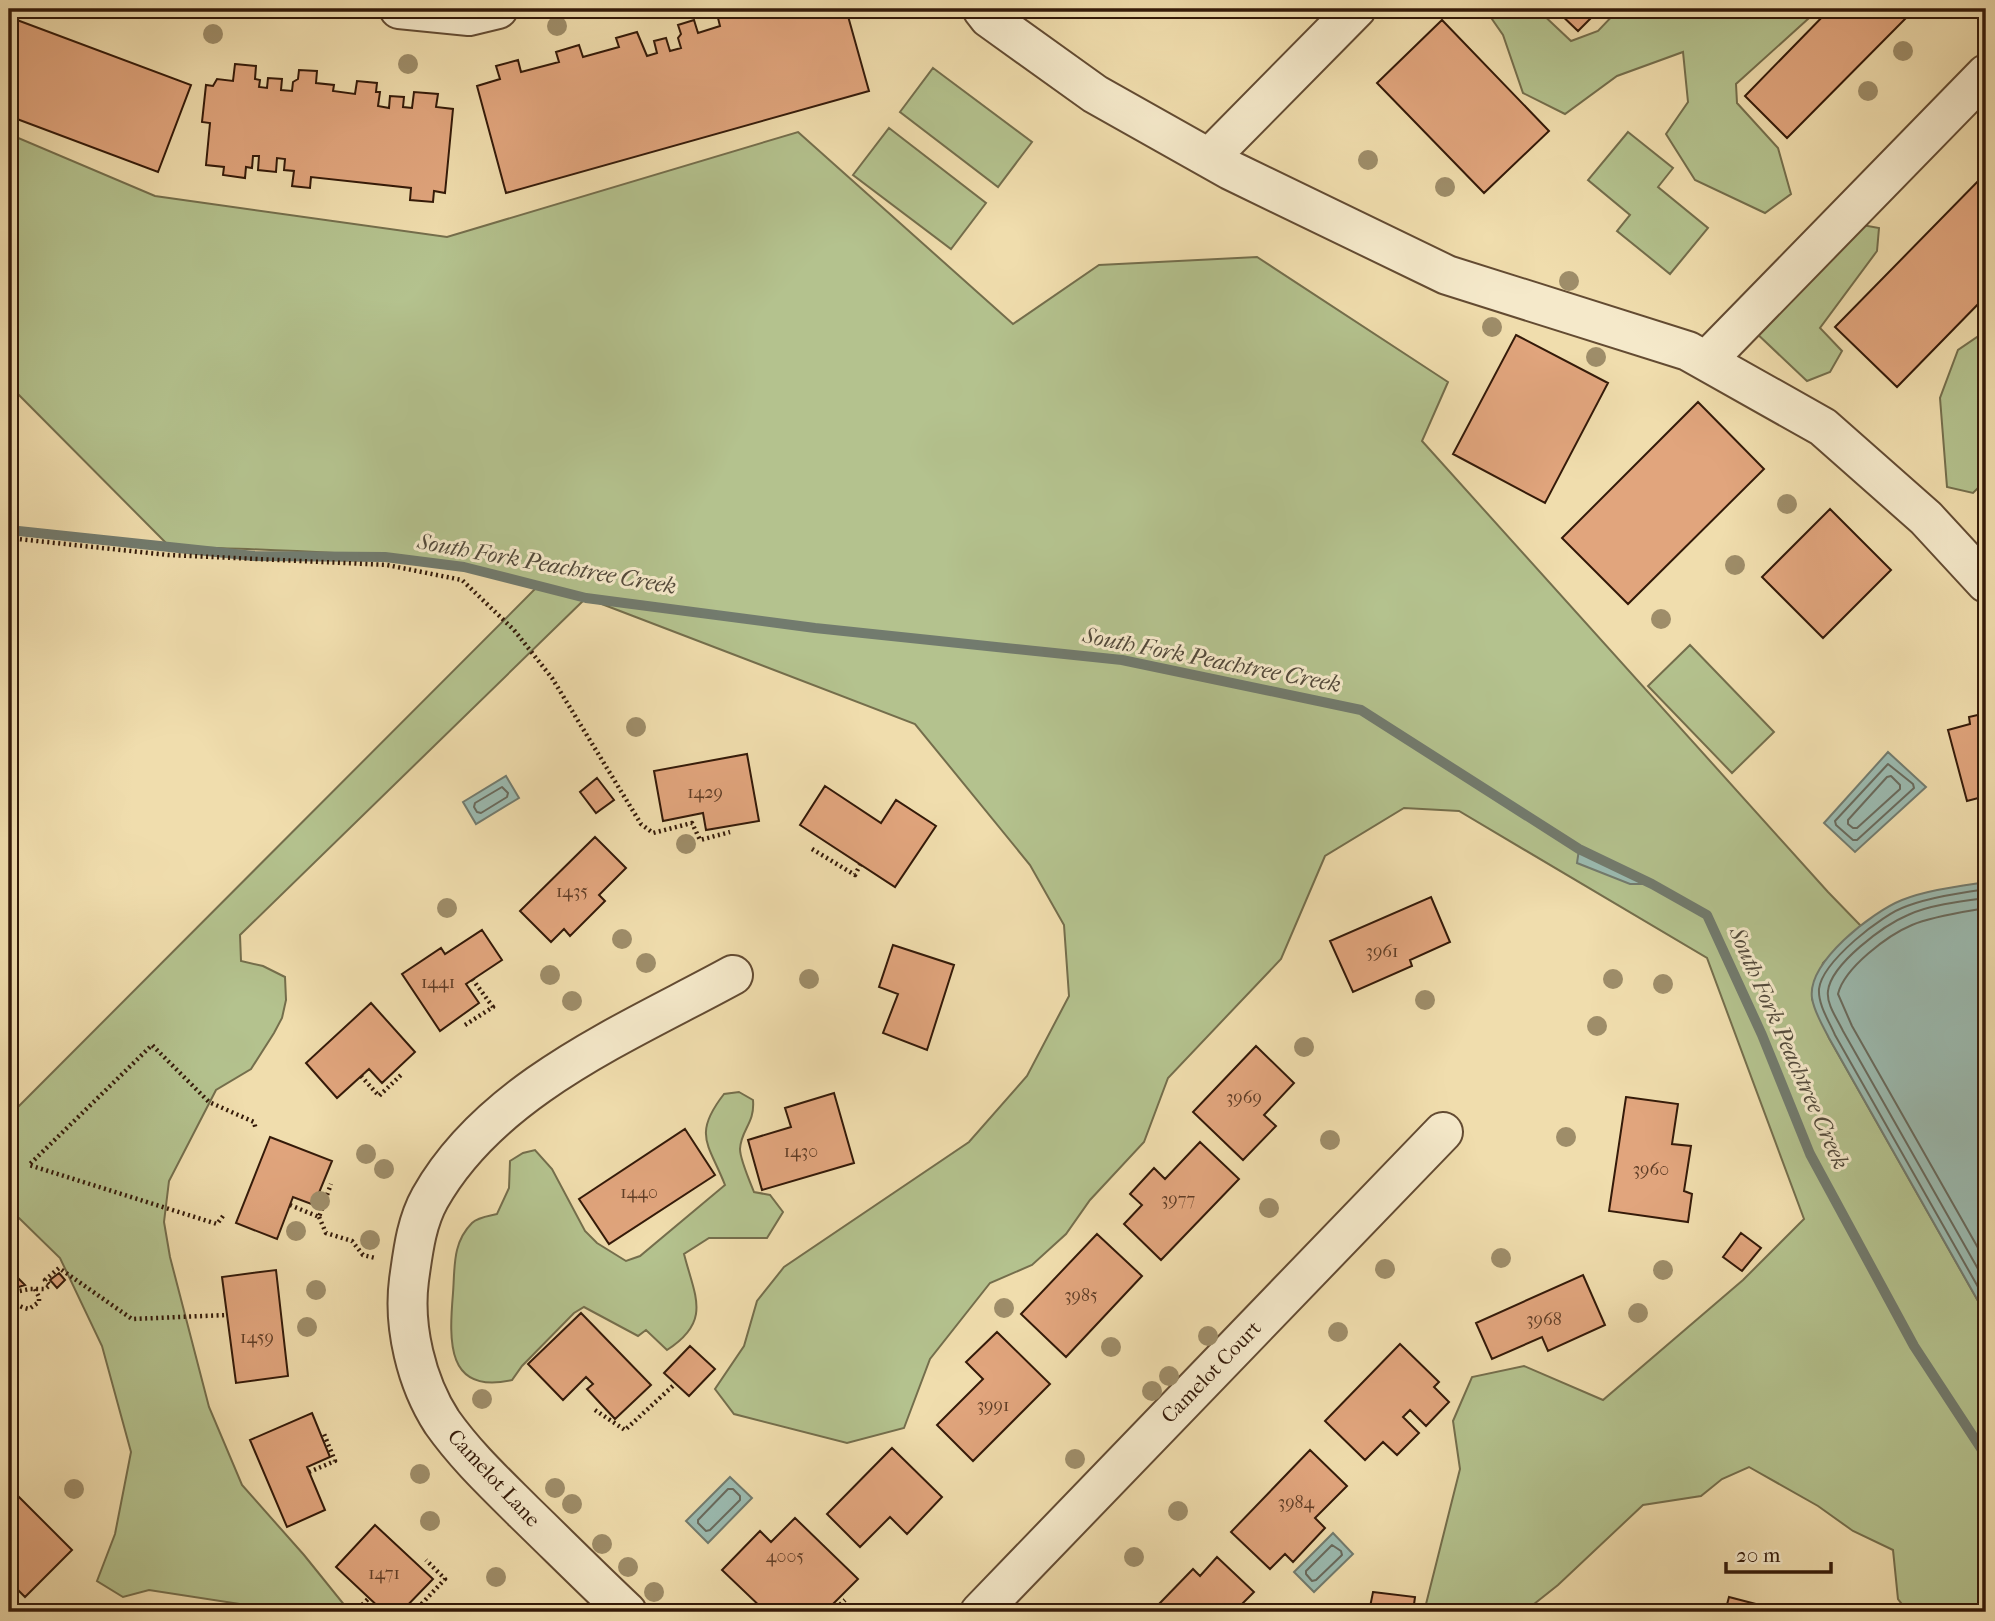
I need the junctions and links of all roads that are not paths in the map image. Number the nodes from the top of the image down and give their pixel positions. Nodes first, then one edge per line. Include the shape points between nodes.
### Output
1 (399, 9) edge
2 (498, 9) edge
3 (982, 9) edge
4 (1356, 9) edge
5 (1986, 74) edge
6 (1209, 158) junction
7 (1706, 361) junction
8 (1986, 583) edge
9 (733, 975) dead end
10 (1443, 1132) dead end
11 (626, 1612) edge
12 (980, 1612) edge

1 - 2 street via 470,16
3 - 6 street via 1095,94
4 - 6 street
5 - 7 street
6 - 7 street via 1447,275 1688,351
7 - 8 street via 1823,427 1926,518
9 - 11 street, Camelot Lane via 537,1084 494,1118 457,1156 429,1200 414,1242 406,1303 415,1358 440,1419 467,1455
10 - 12 street, Camelot Court

